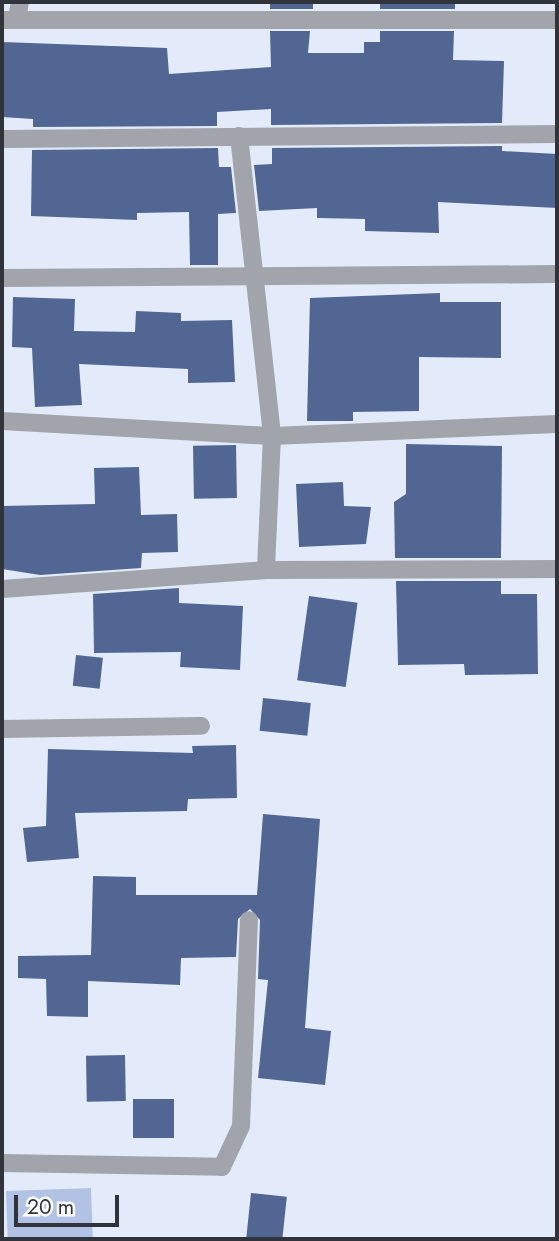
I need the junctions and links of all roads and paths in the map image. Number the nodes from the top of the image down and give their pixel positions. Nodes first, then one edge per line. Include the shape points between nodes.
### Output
1 (20, 2) edge
2 (9, 20) edge
3 (557, 20) edge
4 (557, 134) edge
5 (239, 136) junction
6 (2, 139) edge
7 (557, 274) edge
8 (252, 277) junction
9 (2, 278) edge
10 (2, 421) edge
11 (557, 424) edge
12 (272, 436) junction
13 (557, 569) edge
14 (266, 570) junction
15 (2, 589) edge
16 (201, 726) dead end
17 (2, 729) edge
18 (249, 920) dead end
19 (2, 1163) edge

1 - 2 street
2 - 3 street
4 - 5 street
5 - 6 street
5 - 8 street
7 - 8 street
8 - 9 street
8 - 12 street
10 - 12 street
11 - 12 street
12 - 14 street
13 - 14 street
14 - 15 street
16 - 17 street
18 - 19 street via 241,1126 222,1167

